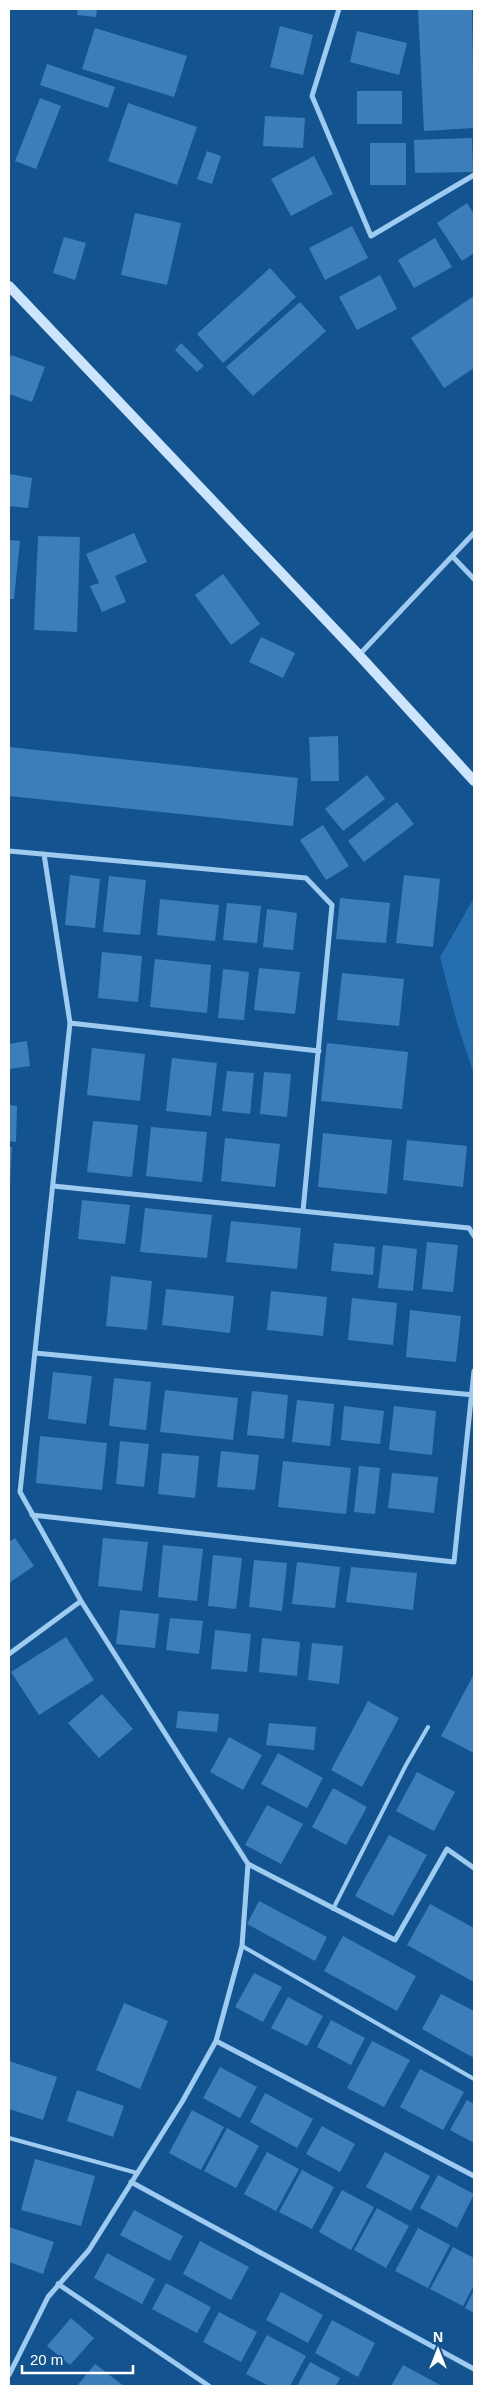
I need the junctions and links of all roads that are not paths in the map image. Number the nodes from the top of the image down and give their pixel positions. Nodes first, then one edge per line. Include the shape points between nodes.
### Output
1 (339, 9) edge
2 (474, 175) edge
3 (9, 286) edge
4 (474, 533) edge
5 (454, 557) junction
6 (474, 579) edge
7 (359, 655) junction
8 (474, 781) edge
9 (9, 851) edge
10 (44, 854) junction
11 (70, 1023) junction
12 (319, 1051) junction
13 (53, 1186) junction
14 (303, 1211) junction
15 (474, 1236) edge
16 (35, 1353) junction
17 (474, 1371) edge
18 (473, 1395) edge
19 (32, 1515) junction
20 (81, 1601) junction
21 (9, 1654) edge
22 (428, 1727) dead end
23 (248, 1864) junction
24 (474, 1868) edge
25 (333, 1909) junction
26 (242, 1946) junction
27 (216, 2041) junction
28 (474, 2079) edge
29 (9, 2138) edge
30 (137, 2173) junction
31 (474, 2176) edge
32 (131, 2182) junction
33 (58, 2284) junction
34 (474, 2369) edge
35 (9, 2375) edge
36 (209, 2386) edge

1 - 2 street via 312,96 371,236
3 - 7 street
4 - 5 street
5 - 6 street
5 - 7 street
7 - 8 street
9 - 10 street
10 - 11 street
10 - 12 street via 306,878 332,904
11 - 12 street
11 - 13 street
12 - 14 street
13 - 14 street
13 - 16 street
14 - 15 street via 469,1228
16 - 18 street
16 - 19 street via 20,1492
17 - 18 street
18 - 19 street via 454,1562
19 - 20 street
20 - 21 street
20 - 23 street
22 - 25 lane
23 - 25 street
23 - 26 street
24 - 25 street via 447,1849 395,1940
26 - 27 street
26 - 28 lane
27 - 30 street
27 - 31 street
29 - 30 lane
30 - 32 street
32 - 33 street via 89,2250
32 - 34 street
33 - 35 street via 48,2297
33 - 36 street

